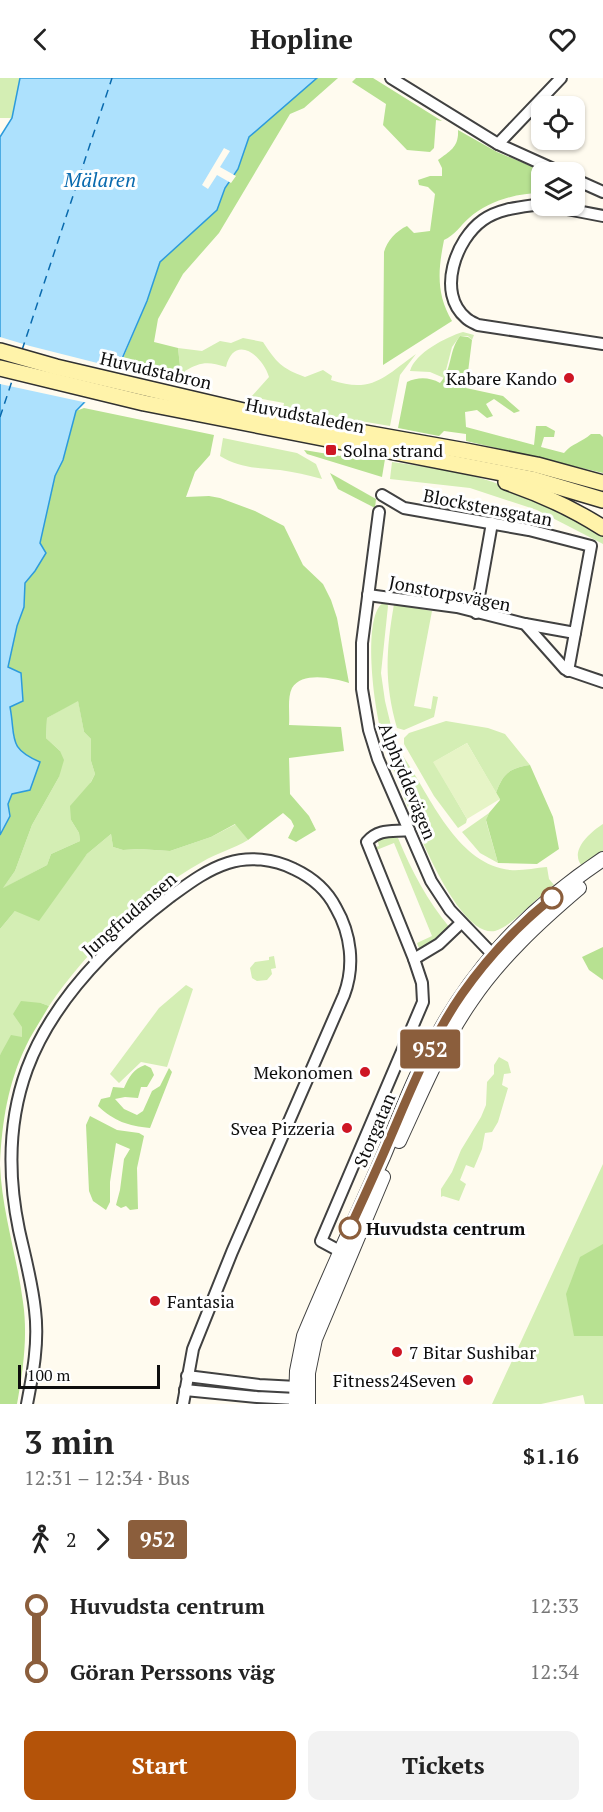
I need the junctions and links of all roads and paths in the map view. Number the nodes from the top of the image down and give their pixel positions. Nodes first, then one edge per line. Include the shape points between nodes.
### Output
1 (391, 78) edge
2 (561, 78) edge
3 (498, 144) junction
4 (538, 162) edge
5 (585, 184) edge
6 (603, 192) edge
7 (531, 206) edge
8 (585, 213) edge
9 (603, 216) edge
10 (603, 344) edge
11 (0, 351) edge
12 (0, 368) edge
13 (247, 418) junction
14 (444, 460) junction
15 (603, 483) edge
16 (382, 495) dead end
17 (603, 500) edge
18 (379, 512) dead end
19 (492, 523) junction
20 (603, 528) edge
21 (368, 595) junction
22 (476, 612) junction
23 (525, 624) junction
24 (575, 633) junction
25 (568, 671) junction
26 (603, 682) edge
27 (409, 830) junction
28 (603, 859) edge
29 (603, 870) edge
30 (461, 923) junction
31 (414, 958) junction
32 (496, 958) junction
33 (345, 1254) junction
34 (187, 1376) junction
35 (185, 1389) junction
36 (302, 1397) edge
37 (27, 1404) edge
38 (183, 1404) edge

1 - 3 street
2 - 3 street
3 - 4 street
5 - 6 street
7 - 10 street via 496,213 473,228 457,251 452,271 457,306 465,318 478,325
8 - 9 street
11 - 13 main road, Huvudstabron
12 - 13 main road, Huvudstaleden via 87,390
13 - 14 main road, Huvudstaleden
13 - 15 main road, Huvudstaleden via 476,453
14 - 17 main road, Huvudstaleden via 532,479
14 - 20 main road via 542,495
16 - 19 street, Blockstensgatan via 404,508
18 - 21 street, Alphyddevägen
19 - 22 street
19 - 24 street, Blockstensgatan via 591,546
21 - 22 street, Jonstorpsvägen
21 - 27 street, Alphyddevägen via 362,689 369,730
22 - 23 street, Jonstorpsvägen
23 - 24 street, Jonstorpsvägen
23 - 25 street, Jonstorpsvägen
24 - 25 street
25 - 26 street
27 - 30 street, Alphyddevägen via 431,881
27 - 31 street via 388,830 373,835 367,842
28 - 32 street, Storgatan via 531,915
29 - 32 street, Storgatan
30 - 31 street via 439,944
30 - 32 street, Alphyddevägen
31 - 33 street via 422,982 423,1002 321,1241
32 - 33 street, Storgatan via 462,994 421,1066
33 - 36 street, Storgatan via 304,1336 297,1371
34 - 35 street, Jungfrudansen
34 - 36 street via 259,1385
34 - 37 street, Jungfrudansen via 192,1349 344,995 350,971 349,942 333,902 307,876 271,860 242,859 211,869 125,934 87,972 51,1020 27,1070 15,1117 10,1162 36,1311 34,1368
35 - 36 street via 256,1397
35 - 38 street, Jungfrudansen

